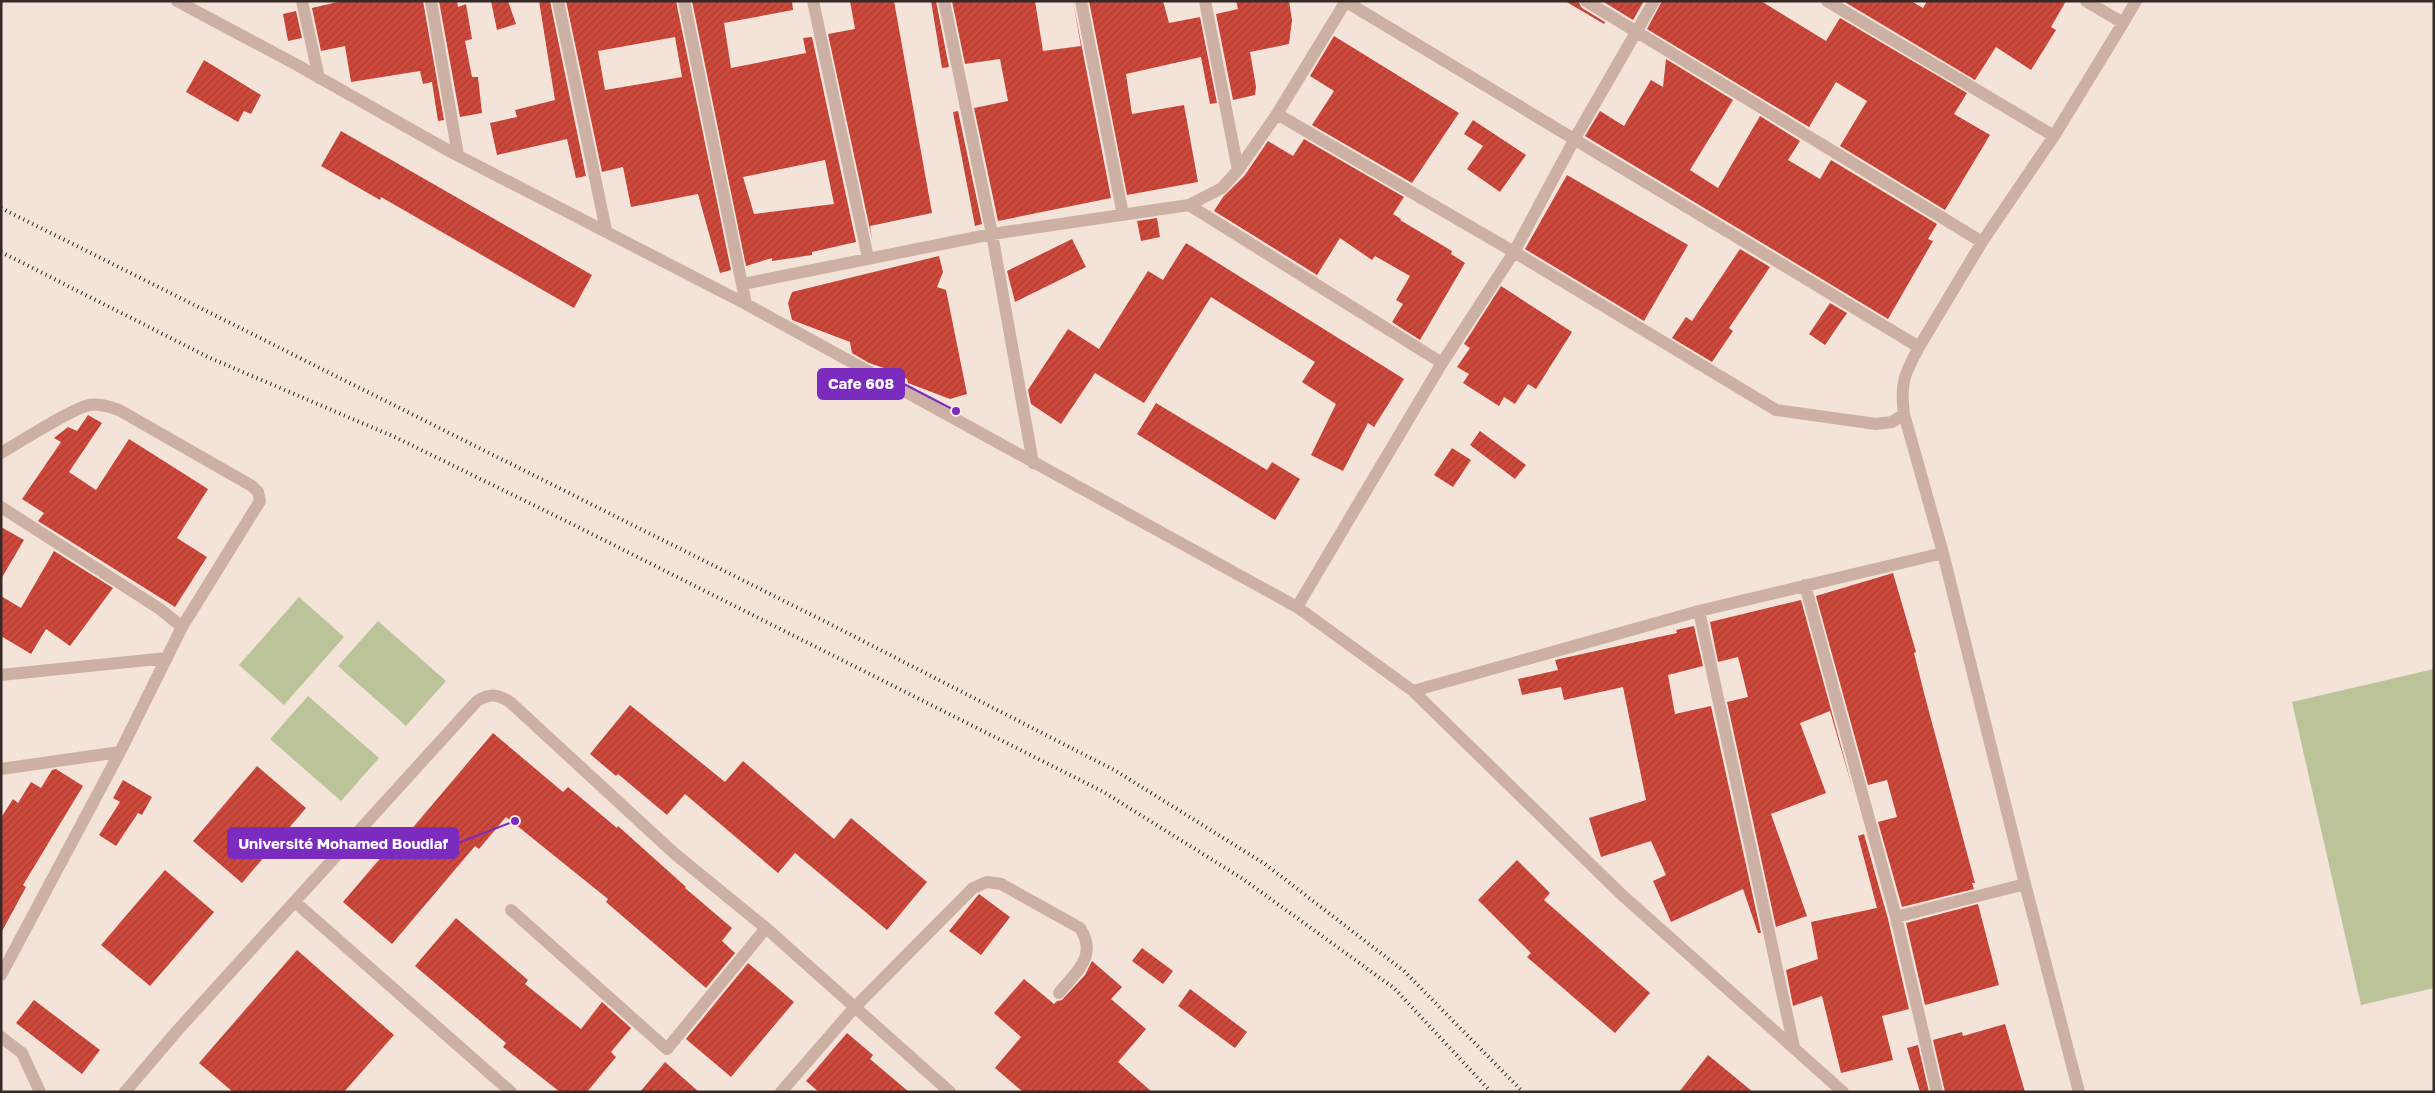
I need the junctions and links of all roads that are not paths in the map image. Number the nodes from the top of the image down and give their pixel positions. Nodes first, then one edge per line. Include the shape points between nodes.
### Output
1 (177, 1) edge
2 (302, 1) edge
3 (431, 1) edge
4 (558, 1) edge
5 (684, 1) edge
6 (813, 1) edge
7 (944, 1) edge
8 (1081, 1) edge
9 (1205, 1) edge
10 (1346, 1) edge
11 (1586, 1) edge
12 (1654, 1) edge
13 (1826, 1) edge
14 (2086, 1) edge
15 (2136, 1) edge
16 (2123, 23) junction
17 (1637, 31) junction
18 (319, 78) junction
19 (1277, 114) junction
20 (2054, 136) junction
21 (1574, 140) junction
22 (458, 155) junction
23 (1238, 170) junction
24 (1189, 205) junction
25 (1123, 216) junction
26 (606, 230) junction
27 (992, 234) junction
28 (1982, 242) junction
29 (1514, 252) junction
30 (868, 258) junction
31 (743, 284) junction
32 (746, 304) junction
33 (1918, 347) junction
34 (1442, 363) junction
35 (1904, 414) junction
36 (1, 454) edge
37 (1033, 463) junction
38 (1, 506) edge
39 (1943, 553) junction
40 (1805, 585) junction
41 (1297, 607) junction
42 (1699, 611) junction
43 (182, 627) junction
44 (167, 658) junction
45 (1, 675) edge
46 (1413, 691) junction
47 (120, 752) junction
48 (1, 769) edge
49 (2025, 884) junction
50 (295, 902) junction
51 (511, 910) dead end
52 (1896, 917) junction
53 (766, 928) junction
54 (1, 975) edge
55 (1059, 993) dead end
56 (854, 1008) junction
57 (1, 1037) edge
58 (1794, 1047) junction
59 (40, 1092) edge
60 (125, 1092) edge
61 (511, 1092) edge
62 (781, 1092) edge
63 (950, 1092) edge
64 (1843, 1092) edge
65 (1937, 1092) edge
66 (2079, 1092) edge

1 - 18 street
2 - 18 street
3 - 22 street
4 - 26 street
5 - 31 street
6 - 30 street
7 - 27 street
8 - 25 street
9 - 23 street
10 - 19 street
10 - 21 street
11 - 17 street
12 - 17 street
13 - 20 street
14 - 16 street
15 - 16 street
16 - 20 street
17 - 21 street
17 - 28 street
18 - 22 street
19 - 23 street
19 - 29 street
20 - 28 street
21 - 29 street
21 - 33 street
22 - 26 street
23 - 24 street via 1222,188
24 - 25 street
24 - 34 street
25 - 27 street
26 - 32 street
27 - 30 street
27 - 37 street
28 - 33 street
29 - 34 street
29 - 35 street via 1776,410 1876,424 1892,422
30 - 31 street
31 - 32 street
32 - 37 street
33 - 35 street via 1904,374
34 - 41 street
35 - 39 street
36 - 43 street via 74,412 90,405 103,405 119,410 252,486 260,501
37 - 41 street
38 - 43 street via 160,609
39 - 40 street
39 - 49 street
40 - 42 street
40 - 52 street
41 - 46 street
42 - 46 street
42 - 58 street
43 - 44 street
44 - 45 street
44 - 47 street
46 - 58 street via 1621,894
47 - 48 street
47 - 54 street
49 - 52 street
49 - 66 street
50 - 53 street via 477,702 487,695 499,695 675,854
50 - 60 street
50 - 61 street
51 - 53 street via 667,1049
52 - 65 street
53 - 56 street
55 - 56 street via 1088,951 1087,939 1080,928 1001,884 987,882 972,888
56 - 62 street
56 - 63 street
57 - 59 street via 22,1053
58 - 64 street

